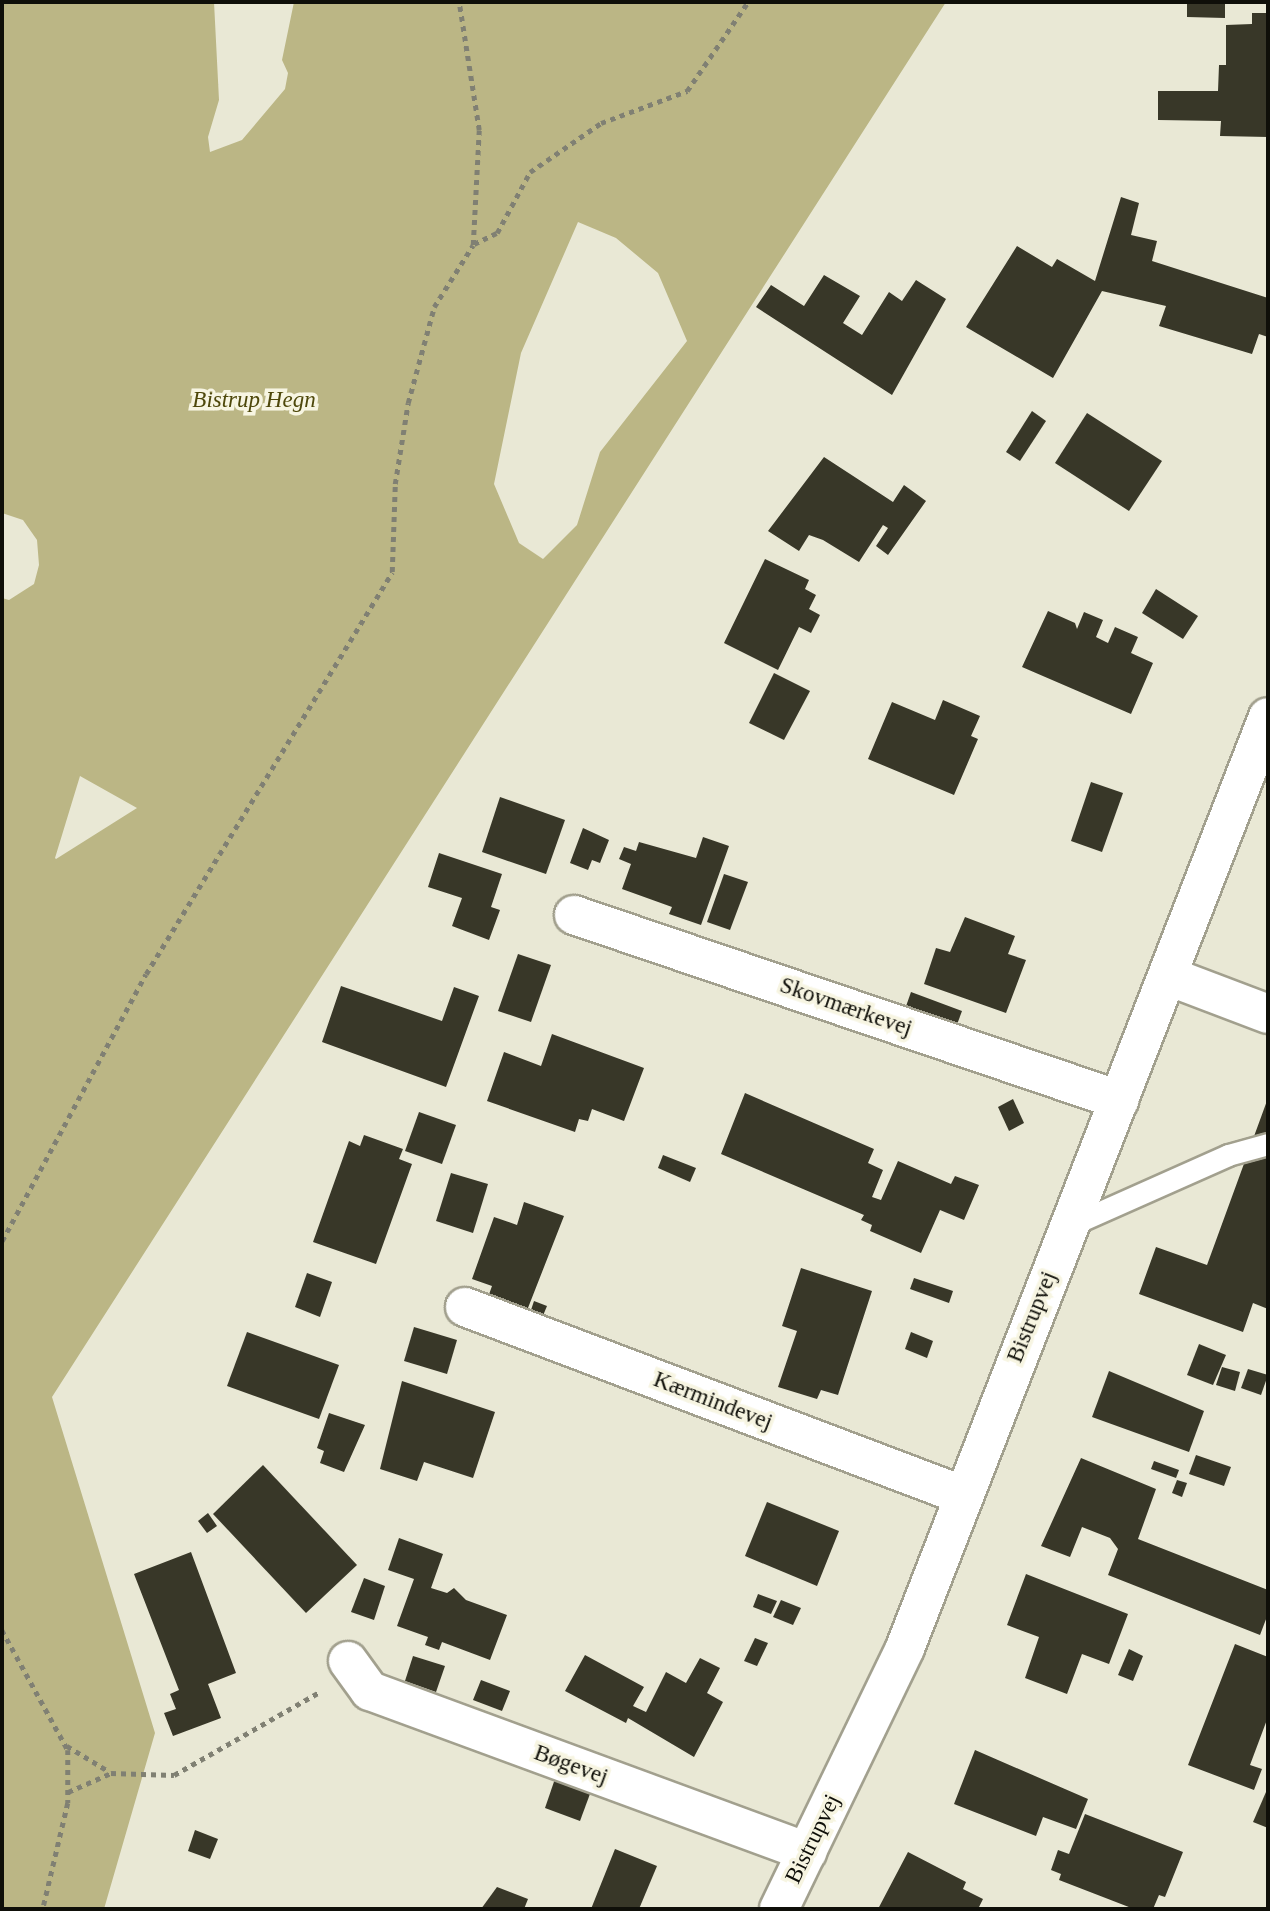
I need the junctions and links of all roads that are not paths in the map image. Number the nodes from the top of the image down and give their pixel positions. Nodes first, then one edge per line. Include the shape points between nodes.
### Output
1 (1268, 717) edge
2 (574, 915) dead end
3 (1168, 976) junction
4 (1268, 1014) edge
5 (1119, 1100) junction
6 (1268, 1144) edge
7 (1069, 1226) junction
8 (465, 1307) dead end
9 (962, 1496) junction
10 (353, 1668) road end
11 (807, 1852) junction
12 (779, 1909) edge

1 - 3 street, Bistrupvej
2 - 5 street, Skovmærkevej
3 - 4 street
3 - 5 street, Bistrupvej
5 - 7 street, Bistrupvej
6 - 7 lane via 1228,1155
7 - 9 street, Bistrupvej
8 - 9 street, Kærmindevej
9 - 11 street, Bistrupvej via 905,1648
10 - 11 street, Bøgevej via 370,1691
11 - 12 street, Bistrupvej

